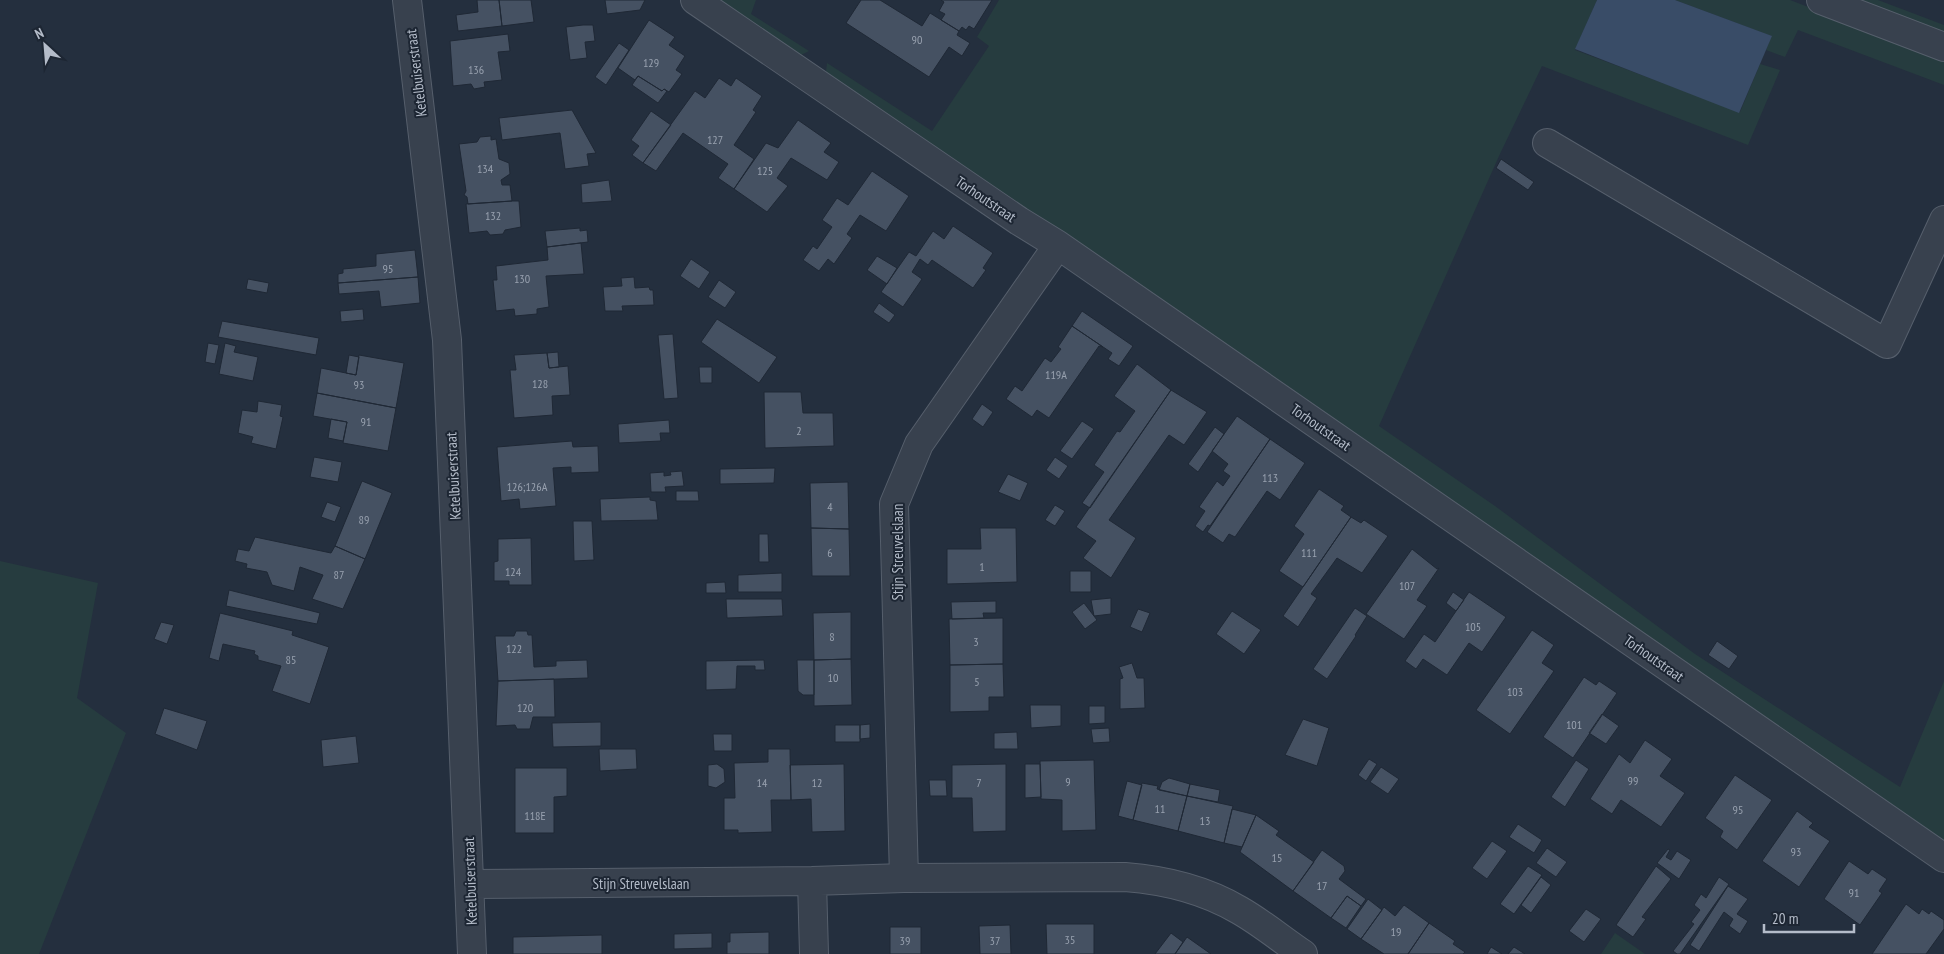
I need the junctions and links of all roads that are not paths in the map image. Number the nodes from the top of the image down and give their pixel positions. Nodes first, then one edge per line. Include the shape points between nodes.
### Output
1 (407, 0) edge
2 (695, 0) edge
3 (1821, 0) edge
4 (1944, 47) edge
5 (1547, 143) dead end
6 (1944, 220) edge
7 (1058, 245) junction
8 (1944, 858) edge
9 (904, 878) junction
10 (812, 881) junction
11 (471, 884) junction
12 (472, 954) edge
13 (814, 954) edge
14 (1304, 954) edge

1 - 11 street, Ketelbuiserstraat via 447,340
2 - 7 street, Torhoutstraat
3 - 4 street
5 - 6 street via 1887,344
7 - 8 street, Torhoutstraat
7 - 9 street, Stijn Streuvelslaan via 919,444 894,504
9 - 10 street, Stijn Streuvelslaan
9 - 14 street, Stijn Streuvelslaan via 1125,877 1154,880 1186,887 1239,910
10 - 11 street, Stijn Streuvelslaan
10 - 13 street
11 - 12 street, Ketelbuiserstraat

